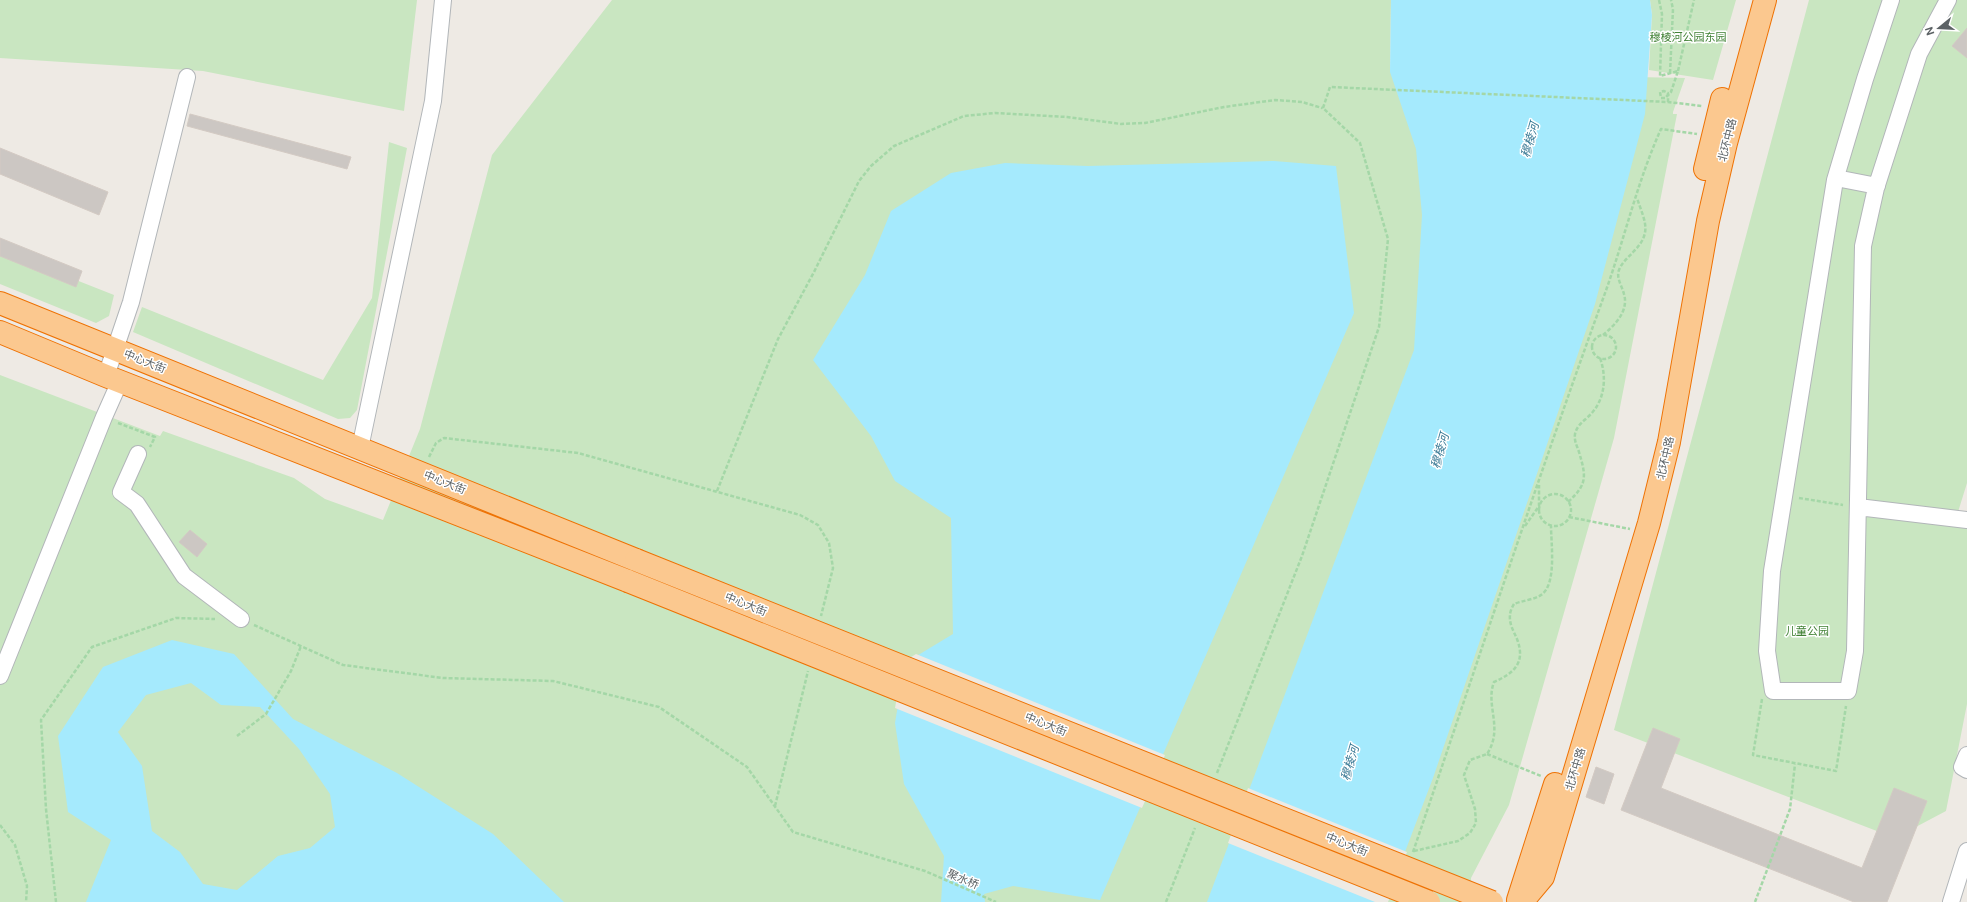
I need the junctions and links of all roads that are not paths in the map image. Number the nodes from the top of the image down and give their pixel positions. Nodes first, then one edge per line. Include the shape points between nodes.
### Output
1 (443, 0) edge
2 (1750, 0) edge
3 (1765, 0) edge
4 (1890, 0) edge
5 (1948, 0) edge
6 (187, 77) dead end
7 (1836, 178) junction
8 (1877, 186) junction
9 (0, 303) edge
10 (0, 332) edge
11 (115, 350) junction
12 (113, 378) junction
13 (360, 448) junction
14 (138, 454) road end
15 (1858, 508) junction
16 (1967, 520) edge
17 (241, 619) road end
18 (0, 676) edge
19 (1967, 755) edge
20 (1967, 770) edge
21 (1967, 851) edge
22 (1429, 902) edge
23 (1492, 902) edge
24 (1517, 902) edge
25 (1522, 902) edge
26 (1951, 902) edge

1 - 13 street via 433,101
2 - 24 highway, 北环中路 via 1712,136 1653,451 1633,530
3 - 25 highway, 北环中路 via 1726,142 1708,221 1669,442 1649,523 1542,877
4 - 7 street
5 - 8 street via 1919,54
6 - 11 street via 131,302
7 - 8 street
7 - 15 street via 1771,579 1767,651 1773,689 1848,691 1856,651
8 - 15 street via 1864,246
9 - 11 highway, 中心大街
10 - 12 highway, 中心大街
11 - 12 street
11 - 13 highway, 中心大街
12 - 18 street via 104,417
12 - 22 highway, 中心大街, bridge
13 - 23 highway, 中心大街, bridge
14 - 17 street via 121,492 137,504 184,576
15 - 16 street
19 - 20 street via 1962,767
21 - 26 street

